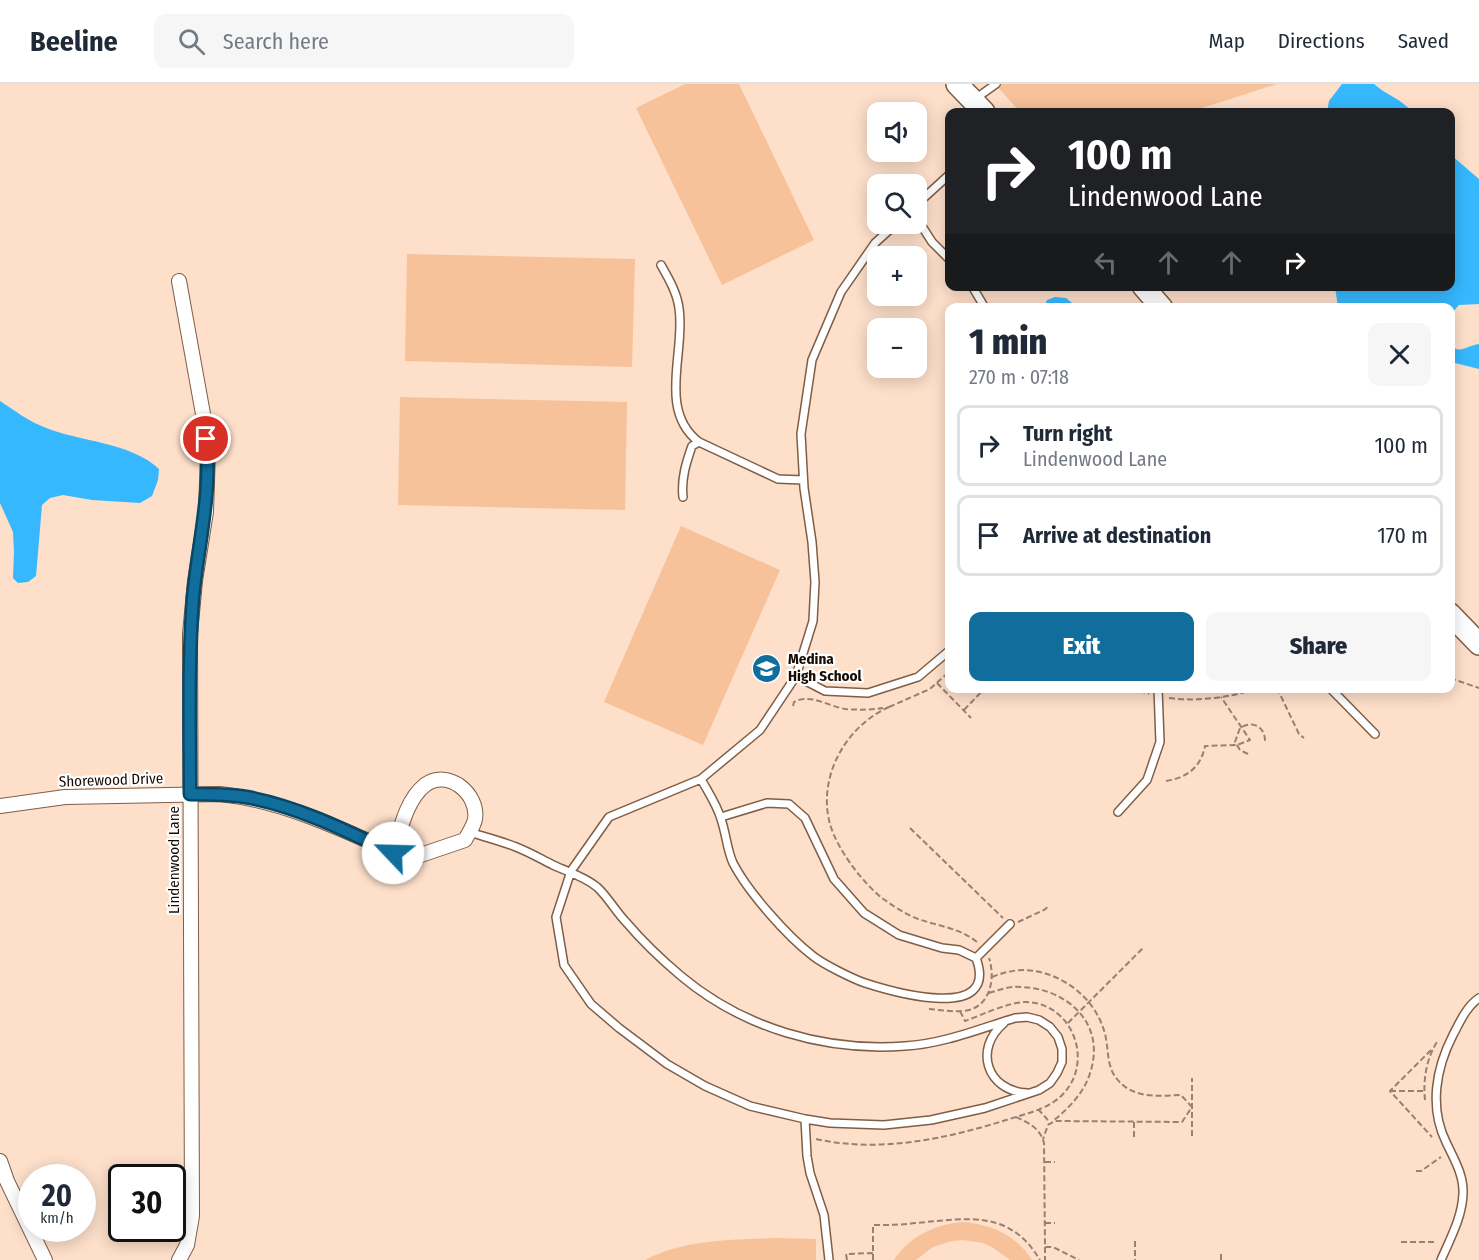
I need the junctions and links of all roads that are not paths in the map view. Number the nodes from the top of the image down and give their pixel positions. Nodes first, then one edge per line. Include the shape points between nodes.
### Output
1 (957, 84) edge
2 (996, 84) edge
3 (978, 107) edge
4 (945, 178) edge
5 (927, 194) edge
6 (885, 234) edge
7 (927, 234) edge
8 (945, 255) edge
9 (661, 265) dead end
10 (179, 281) dead end
11 (1147, 291) edge
12 (1158, 303) edge
13 (699, 441) junction
14 (803, 480) junction
15 (683, 497) dead end
16 (1455, 619) edge
17 (1479, 644) edge
18 (945, 654) edge
19 (796, 676) junction
20 (1158, 693) edge
21 (1335, 693) edge
22 (1375, 734) dead end
23 (701, 778) junction
24 (190, 794) junction
25 (0, 806) edge
26 (1118, 812) dead end
27 (721, 817) junction
28 (469, 832) junction
29 (393, 853) junction
30 (571, 871) junction
31 (1010, 924) road end
32 (976, 958) junction
33 (1479, 998) edge
34 (1014, 1018) junction
35 (1039, 1090) junction
36 (805, 1119) junction
37 (0, 1161) edge
38 (45, 1260) edge
39 (179, 1260) edge
40 (829, 1260) edge
41 (1441, 1260) edge

1 - 3 main road
2 - 3 lane
4 - 5 lane
6 - 14 lane via 841,292 812,360 801,434
7 - 8 lane
9 - 13 lane via 680,310 676,374 679,412 689,434
10 - 24 street, Lindenwood Lane via 208,452 206,512 190,634
11 - 12 main road
13 - 14 lane via 778,479
13 - 15 lane via 692,446 685,467
14 - 19 lane via 815,582 813,621
16 - 17 main road
18 - 19 lane via 918,677 868,693 825,691
19 - 23 lane via 760,730
20 - 26 lane via 1160,742 1151,770 1147,780
21 - 22 lane
23 - 27 lane
23 - 30 lane via 609,818
24 - 25 street, Shorewood Drive via 65,797
24 - 29 street, Shorewood Drive via 220,794 269,802
24 - 39 street, Lindenwood Lane via 192,1216 187,1245
27 - 32 lane via 767,803 789,804 804,818 834,879 864,913 899,935
27 - 32 lane via 733,862 765,909 813,957 864,982 924,997 951,999 964,997 973,990 979,980
28 - 29 street, Shorewood Drive via 465,840 409,860
28 - 29 street via 475,820 473,799 465,789 439,780 426,785 412,801
28 - 30 lane via 517,847
30 - 34 lane via 597,888 683,977 757,1023 791,1035 844,1044 905,1046 930,1043
30 - 36 lane via 556,916 564,965 591,1004 667,1064 705,1086 750,1106
31 - 32 lane
33 - 41 lane via 1464,1014 1444,1054 1436,1088 1439,1122 1458,1168 1463,1193 1458,1221
34 - 35 lane via 1039,1020 1058,1037 1062,1062 1050,1083
34 - 35 lane via 994,1032 989,1042 988,1067 994,1078 1014,1091
35 - 36 lane via 931,1120 884,1125
36 - 40 lane via 807,1156 824,1215
37 - 38 street

